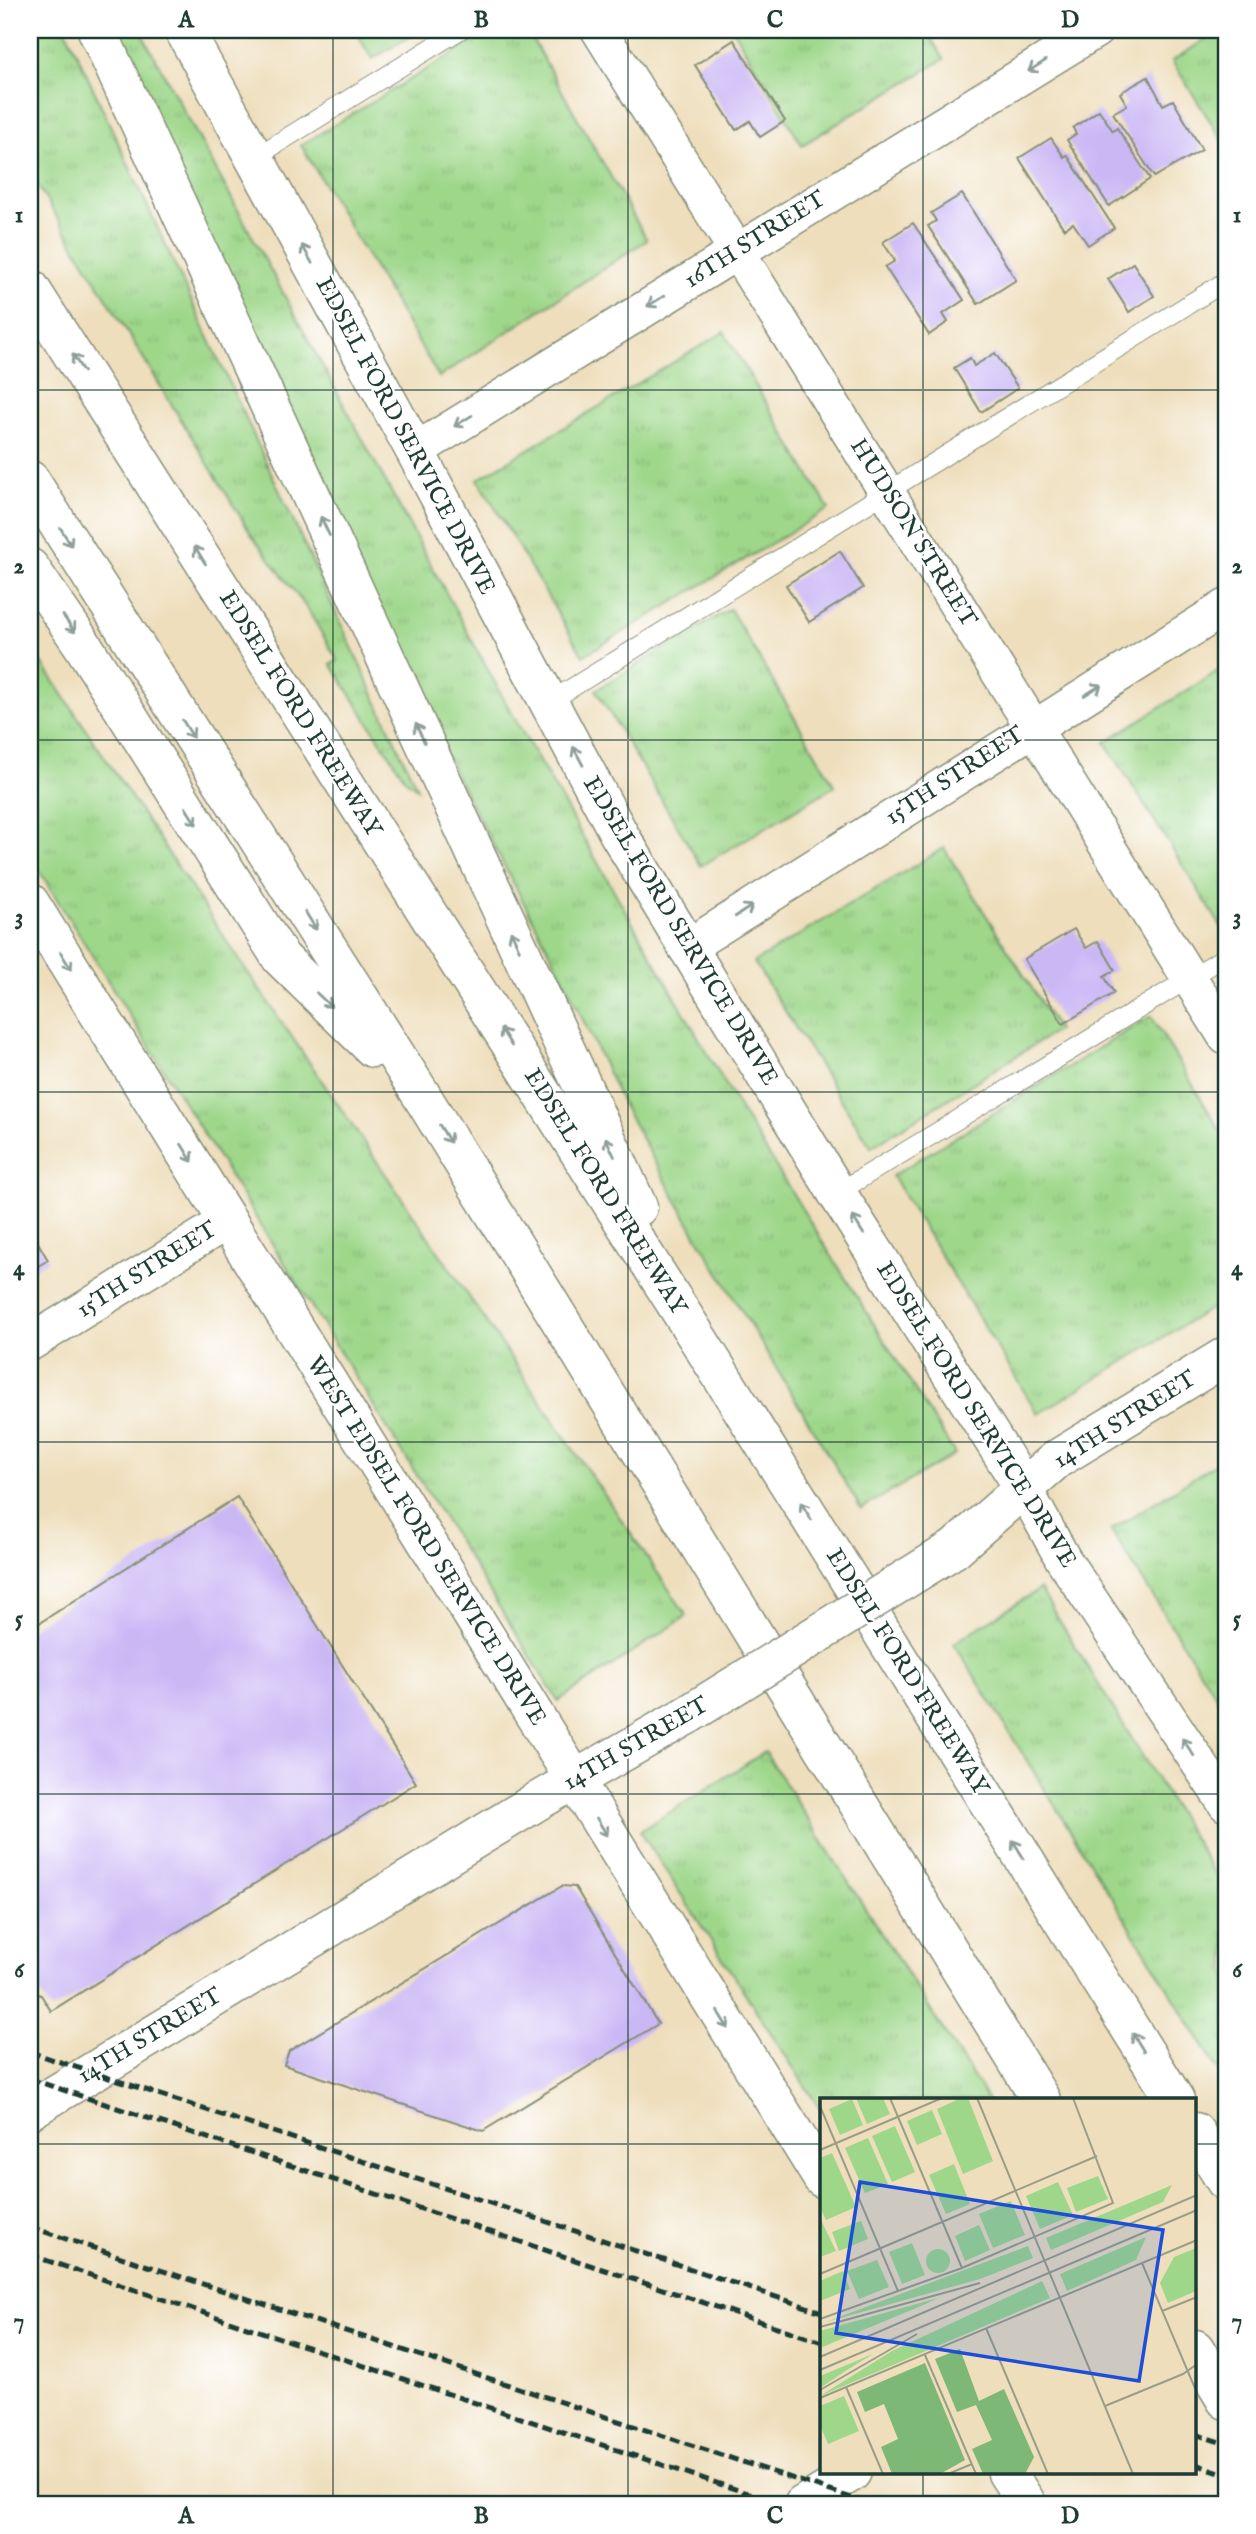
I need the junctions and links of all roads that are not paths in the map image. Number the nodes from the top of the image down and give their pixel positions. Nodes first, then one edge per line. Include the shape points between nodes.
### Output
1 (97, 30) edge
2 (184, 30) edge
3 (460, 30) edge
4 (599, 30) edge
5 (1096, 30) edge
6 (254, 158) junction
7 (737, 251) junction
8 (1226, 281) edge
9 (30, 288) edge
10 (415, 451) junction
11 (30, 480) edge
12 (888, 493) junction
13 (30, 568) edge
14 (1226, 607) edge
15 (549, 702) junction
16 (1035, 726) junction
17 (30, 903) edge
18 (686, 948) junction
19 (1226, 956) edge
20 (1191, 979) junction
21 (1226, 1037) edge
22 (419, 1093) junction
23 (837, 1193) junction
24 (229, 1220) junction
25 (700, 1342) junction
26 (30, 1343) edge
27 (1226, 1356) edge
28 (1025, 1490) junction
29 (573, 1780) junction
30 (1226, 1804) edge
31 (1040, 2098) edge
32 (1174, 2098) edge
33 (30, 2110) edge
34 (1196, 2134) edge
35 (820, 2175) edge
36 (1226, 2182) edge
37 (1196, 2350) edge
38 (1226, 2400) edge
39 (851, 2474) edge
40 (1008, 2474) edge
41 (802, 2504) edge
42 (1027, 2504) edge

25 -> 1 main road
2 - 6 main road, EDSEL FORD SERVICE DRIVE
3 - 6 lane
4 - 7 street, HUDSON STREET
5 -> 7 street, 16TH STREET
10 -> 6 main road, EDSEL FORD SERVICE DRIVE
7 -> 10 street, 16TH STREET
7 - 12 street, HUDSON STREET
8 - 12 lane
25 -> 9 main road, EDSEL FORD FREEWAY
10 - 15 main road, EDSEL FORD SERVICE DRIVE
11 -> 22 main road
12 - 15 lane
12 - 16 street, HUDSON STREET
13 -> 22 main road via 281,958
16 -> 14 street, 15TH STREET
18 -> 15 main road, EDSEL FORD SERVICE DRIVE
18 -> 16 street, 15TH STREET
16 - 20 street, HUDSON STREET
17 -> 24 main road, WEST EDSEL FORD SERVICE DRIVE
18 - 23 main road, EDSEL FORD SERVICE DRIVE
19 - 20 lane
20 - 21 street, HUDSON STREET
20 - 23 lane
22 -> 31 main road
28 -> 23 main road, EDSEL FORD SERVICE DRIVE
24 - 26 street, 15TH STREET
24 - 29 main road, WEST EDSEL FORD SERVICE DRIVE
32 -> 25 main road, EDSEL FORD FREEWAY
27 - 28 main road, 14TH STREET via 1057,1458
28 - 29 main road, 14TH STREET, bridge via 954,1549 689,1714
30 -> 28 street, EDSEL FORD SERVICE DRIVE via 1063,1559
29 - 33 main road, 14TH STREET
29 -> 35 main road, WEST EDSEL FORD SERVICE DRIVE
34 - 36 main road
37 - 38 main road
39 - 41 street
40 - 42 main road

